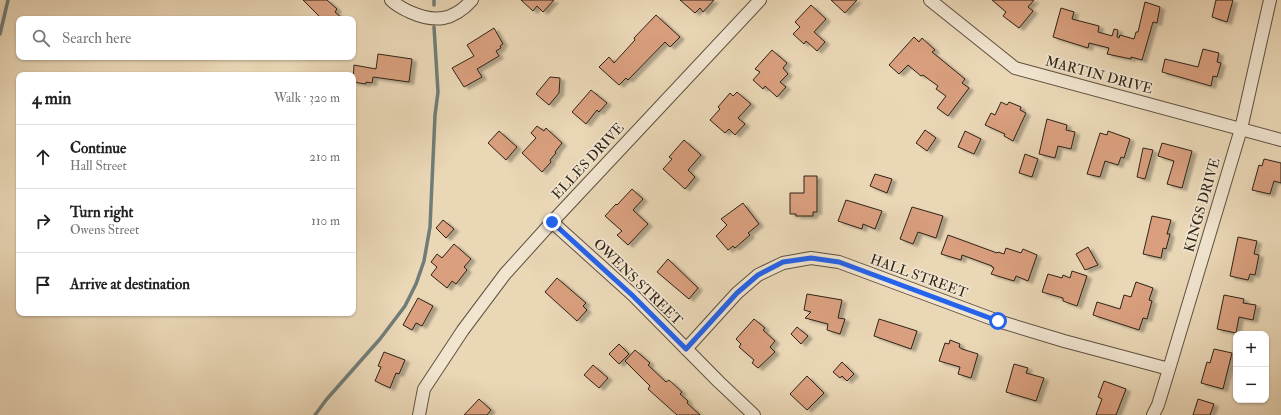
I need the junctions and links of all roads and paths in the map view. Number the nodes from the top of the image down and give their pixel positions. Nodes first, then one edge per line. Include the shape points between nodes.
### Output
1 (391, 0) edge
2 (472, 0) edge
3 (760, 0) edge
4 (930, 0) edge
5 (1270, 0) edge
6 (1241, 129) junction
7 (1281, 140) edge
8 (552, 222) junction
9 (686, 349) junction
10 (1169, 369) junction
11 (419, 415) edge
12 (754, 415) edge
13 (1153, 415) edge

1 - 2 street via 397,6 423,18 438,20 453,15
3 - 8 street, ELLES DRIVE
4 - 6 street, MARTIN DRIVE via 1015,68
5 - 6 street, KINGS DRIVE
6 - 7 street, MARTIN DRIVE
6 - 10 street, KINGS DRIVE
8 - 9 street, OWENS STREET via 632,295
8 - 11 street, ELLES DRIVE via 505,274 463,330 424,389
9 - 10 street, HALL STREET via 737,293 758,275 783,262 811,258 839,262 998,321
9 - 12 street, OWENS STREET
10 - 13 street, KINGS DRIVE

